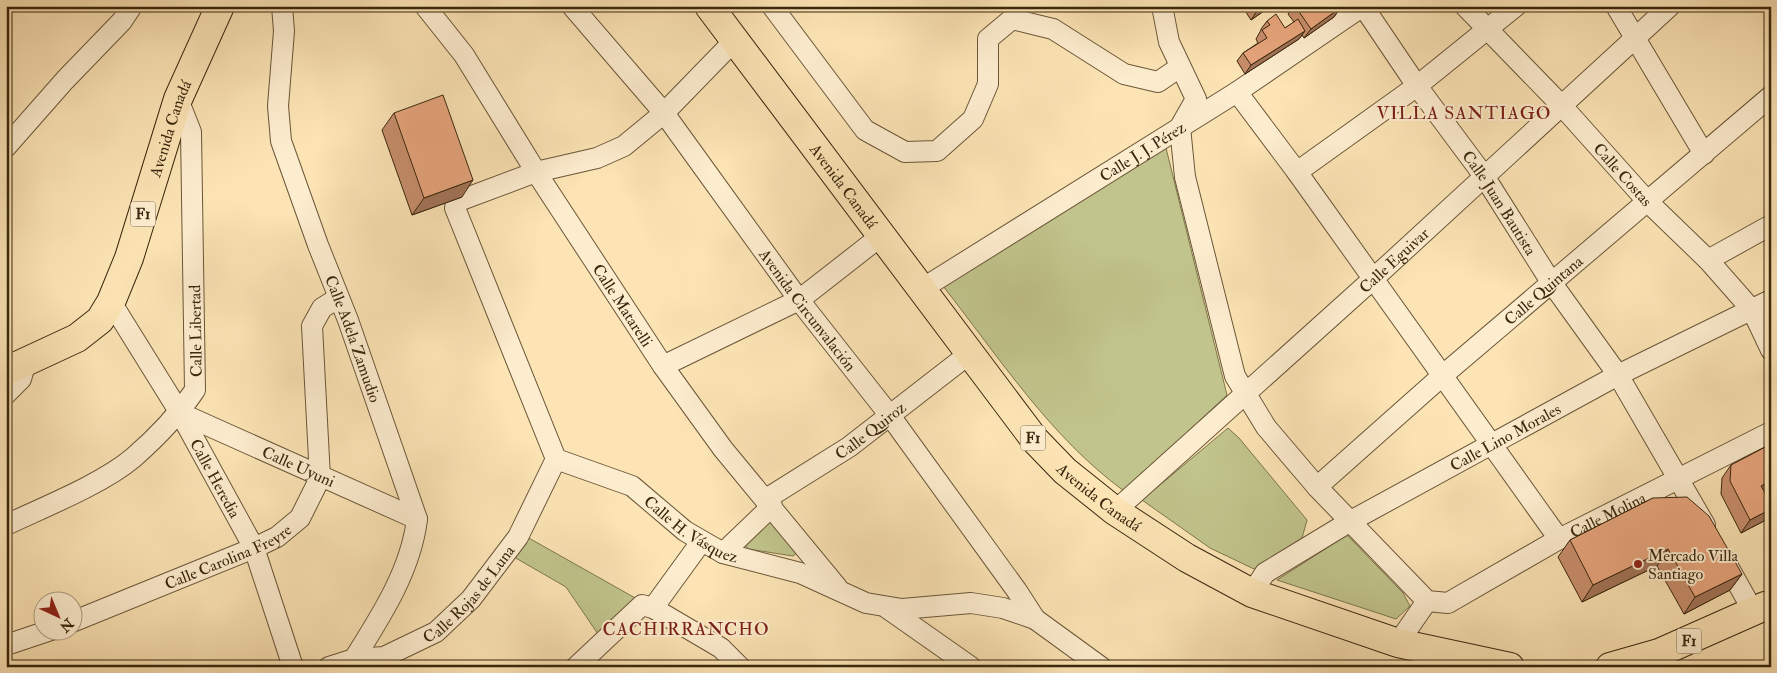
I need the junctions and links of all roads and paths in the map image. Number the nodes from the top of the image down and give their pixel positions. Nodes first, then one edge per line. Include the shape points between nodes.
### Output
1 (132, 6) edge
2 (220, 6) edge
3 (282, 6) edge
4 (425, 6) edge
5 (572, 6) edge
6 (709, 6) edge
7 (772, 6) edge
8 (1162, 6) edge
9 (1363, 6) edge
10 (1465, 6) edge
11 (1516, 6) edge
12 (1616, 6) edge
13 (1670, 6) edge
14 (1487, 29) junction
15 (1636, 37) junction
16 (734, 41) junction
17 (1180, 67) junction
18 (1417, 86) junction
19 (1237, 92) junction
20 (1771, 96) edge
21 (178, 99) junction
22 (1562, 106) junction
23 (664, 113) junction
24 (1180, 127) junction
25 (6, 147) edge
26 (1704, 154) junction
27 (536, 172) junction
28 (1297, 172) junction
29 (1484, 176) junction
30 (1648, 202) junction
31 (1771, 225) edge
32 (881, 236) junction
33 (1708, 260) junction
34 (1373, 279) junction
35 (1551, 282) junction
36 (920, 290) junction
37 (338, 298) junction
38 (799, 300) junction
39 (1771, 300) edge
40 (110, 302) junction
41 (1752, 310) junction
42 (1771, 350) edge
43 (969, 354) junction
44 (663, 366) junction
45 (16, 367) edge
46 (1618, 375) junction
47 (1442, 376) junction
48 (1244, 392) junction
49 (6, 394) edge
50 (180, 413) junction
51 (891, 416) junction
52 (1771, 432) edge
53 (1490, 443) junction
54 (556, 459) junction
55 (320, 478) junction
56 (1680, 479) junction
57 (1317, 487) junction
58 (769, 502) junction
59 (1115, 511) junction
60 (417, 519) junction
61 (1349, 522) junction
62 (6, 525) edge
63 (1559, 539) junction
64 (701, 542) junction
65 (254, 548) junction
66 (723, 552) junction
67 (839, 590) junction
68 (1252, 593) junction
69 (1427, 601) junction
70 (647, 606) junction
71 (884, 606) junction
72 (1766, 606) edge
73 (82, 618) edge
74 (1035, 619) junction
75 (32, 636) edge
76 (1398, 643) junction
77 (6, 645) edge
78 (354, 659) junction
79 (293, 667) edge
80 (329, 667) edge
81 (576, 667) edge
82 (740, 667) edge
83 (971, 667) edge
84 (1101, 667) edge
85 (1510, 667) edge
86 (1610, 667) edge

1 - 25 street via 122,21
2 - 21 highway, Avenida Canadá / F1
3 - 37 street, Calle Adela Zamudio via 284,31 278,106 281,141
4 - 27 street, Calle Matarelli via 464,55
5 - 23 street, Avenida Circunvalación
6 - 16 highway, Avenida Canadá / F1
7 - 17 street via 865,130 905,152 937,151 973,119 988,84 988,39 1012,19 1053,29 1124,74 1158,82
8 - 17 street via 1168,42
9 - 18 street, Calle Juan Bautista
9 - 19 street, Calle J. J. Pérez
10 - 14 street, Calle Costas
11 - 14 street
12 - 15 street
13 - 15 street, Calle Eguivar
14 - 18 street
14 - 22 street, Calle Costas
15 - 22 street, Calle Eguivar
15 - 26 street
16 - 23 street
16 - 32 highway, Avenida Canadá / F1
17 - 24 street via 1196,99
18 - 28 street
18 - 29 street, Calle Juan Bautista
19 - 24 street, Calle J. J. Pérez
19 - 28 street
20 - 26 street, Calle Quintana
21 - 40 highway, Avenida Canadá / F1 via 129,258
21 - 50 street, Calle Libertad via 191,132 196,390
22 - 29 street, Calle Eguivar
22 - 30 street, Calle Costas
23 - 27 street via 624,146 597,158
23 - 38 street, Avenida Circunvalación
24 - 36 street, Calle J. J. Pérez
24 - 48 street via 1185,176 1234,376
26 - 30 street, Calle Quintana
27 - 44 street, Calle Matarelli
27 - 54 street via 456,202 455,208
28 - 34 street
29 - 34 street, Calle Eguivar
29 - 35 street, Calle Juan Bautista
30 - 33 street, Calle Costas
30 - 35 street, Calle Quintana
31 - 33 street
32 - 36 highway, Avenida Canadá / F1
32 - 38 street
33 - 41 street, Calle Costas
34 - 47 street
34 - 48 street, Calle Eguivar
35 - 46 street, Calle Juan Bautista
35 - 47 street, Calle Quintana
36 - 43 highway, Avenida Canadá / F1
37 - 55 street, Calle Carolina Freyre via 322,308 312,326
37 - 60 street, Calle Adela Zamudio
38 - 44 street
38 - 51 street, Avenida Circunvalación
39 - 41 street, Calle Lino Morales
40 - 45 highway, Avenida Canadá / F1 via 100,320 77,338
40 - 50 street, Calle Heredia
41 - 42 street, Calle Costas
41 - 46 street, Calle Lino Morales
43 - 51 street, Calle Quiroz
43 - 59 highway, Avenida Canadá / F1 via 1034,440 1065,471
44 - 58 street, Calle Matarelli via 723,449
45 - 49 street via 21,379
46 - 53 street, Calle Lino Morales
46 - 56 street, Calle Juan Bautista
47 - 53 street
47 - 57 street, Calle Quintana
48 - 57 street via 1266,427
48 - 59 street, Calle Eguivar
50 - 55 street, Calle Uyuni
50 - 62 street, Calle Libertad via 132,459 88,486
50 - 65 street, Calle Heredia
51 - 58 street, Calle Quiroz
51 - 74 street, Avenida Circunvalación
52 - 56 street, Calle Molina
53 - 61 street, Calle Lino Morales
53 - 63 street
54 - 64 street, Calle H. Vásquez via 632,486
54 - 78 street, Calle Rojas de Luna via 518,537 471,599 436,632 384,657
55 - 60 street, Calle Uyuni
55 - 65 street, Calle Carolina Freyre via 300,518 277,537
56 - 63 street, Calle Molina
56 - 72 street, Calle Juan Bautista
57 - 61 street
58 - 66 street, Calle Quiroz
58 - 67 street, Calle Matarelli
59 - 68 highway, Avenida Canadá / F1 via 1187,558
60 - 78 street, Calle Adela Zamudio via 414,544 385,611
61 - 68 street, Calle Lino Morales via 1265,573
61 - 69 street
63 - 69 street, Calle Molina via 1448,603
64 - 66 street, Calle H. Vásquez
64 - 70 street
65 - 73 street, Calle Carolina Freyre
65 - 79 street, Calle Heredia
66 - 67 street, Calle H. Vásquez via 800,573
67 - 71 street, Calle H. Vásquez via 866,603
68 - 76 highway, Avenida Canadá / F1
69 - 76 street
70 - 81 street
70 - 82 street via 721,648
71 - 74 street, Calle H. Vásquez via 902,609 971,603 1003,608
71 - 83 street
72 - 86 highway, F1 via 1659,653
74 - 84 street
75 - 77 street
76 - 85 highway, Avenida Canadá / F1
78 - 80 street, Calle Rojas de Luna

